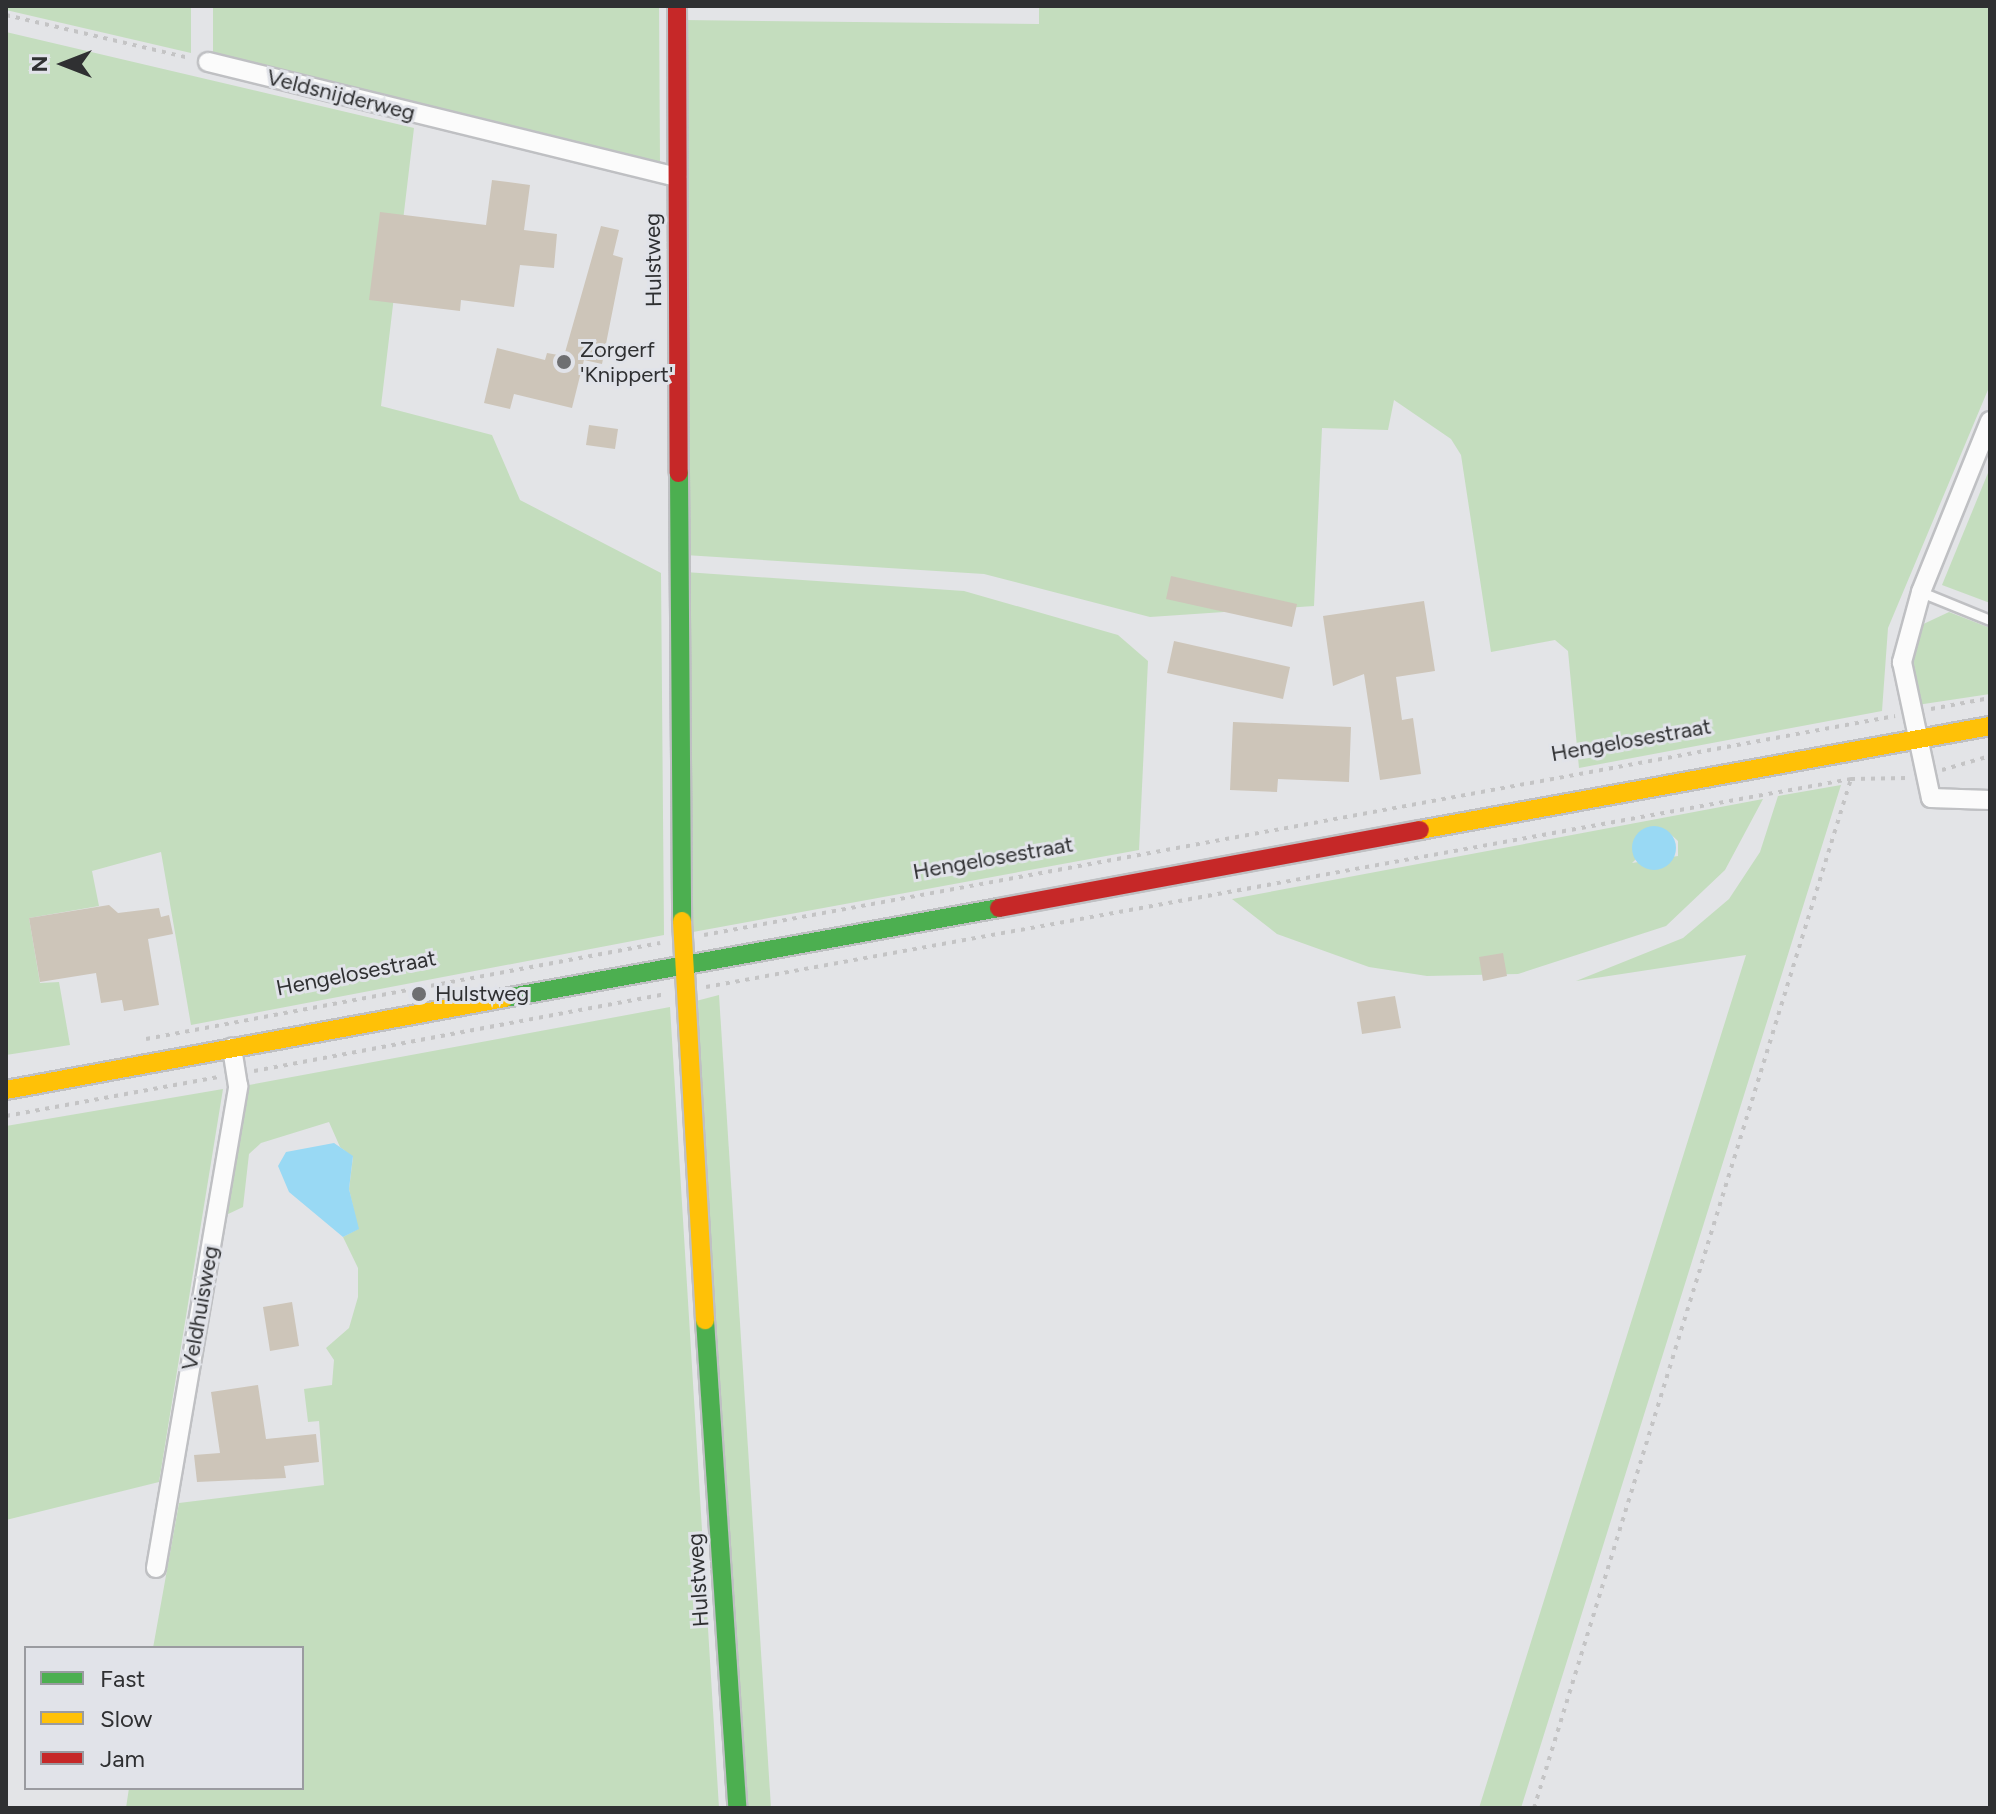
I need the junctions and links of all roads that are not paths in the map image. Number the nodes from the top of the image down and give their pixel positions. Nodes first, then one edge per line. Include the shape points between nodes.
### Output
1 (677, 6) edge
2 (208, 62) road end
3 (677, 177) junction
4 (1990, 421) edge
5 (1921, 592) junction
6 (1990, 620) edge
7 (1990, 726) edge
8 (1915, 738) junction
9 (1990, 800) edge
10 (682, 966) junction
11 (232, 1047) junction
12 (6, 1090) edge
13 (156, 1568) dead end
14 (737, 1808) edge

1 - 3 main road, Hulstweg
2 - 3 street, Veldsnijderweg
3 - 10 main road, Hulstweg
4 - 5 street
5 - 6 lane
5 - 8 street via 1904,642
7 - 8 main road
8 - 9 street via 1931,798
8 - 10 main road
10 - 11 main road
10 - 14 main road, Hulstweg
11 - 12 main road
11 - 13 street, Veldhuisweg via 236,1074

